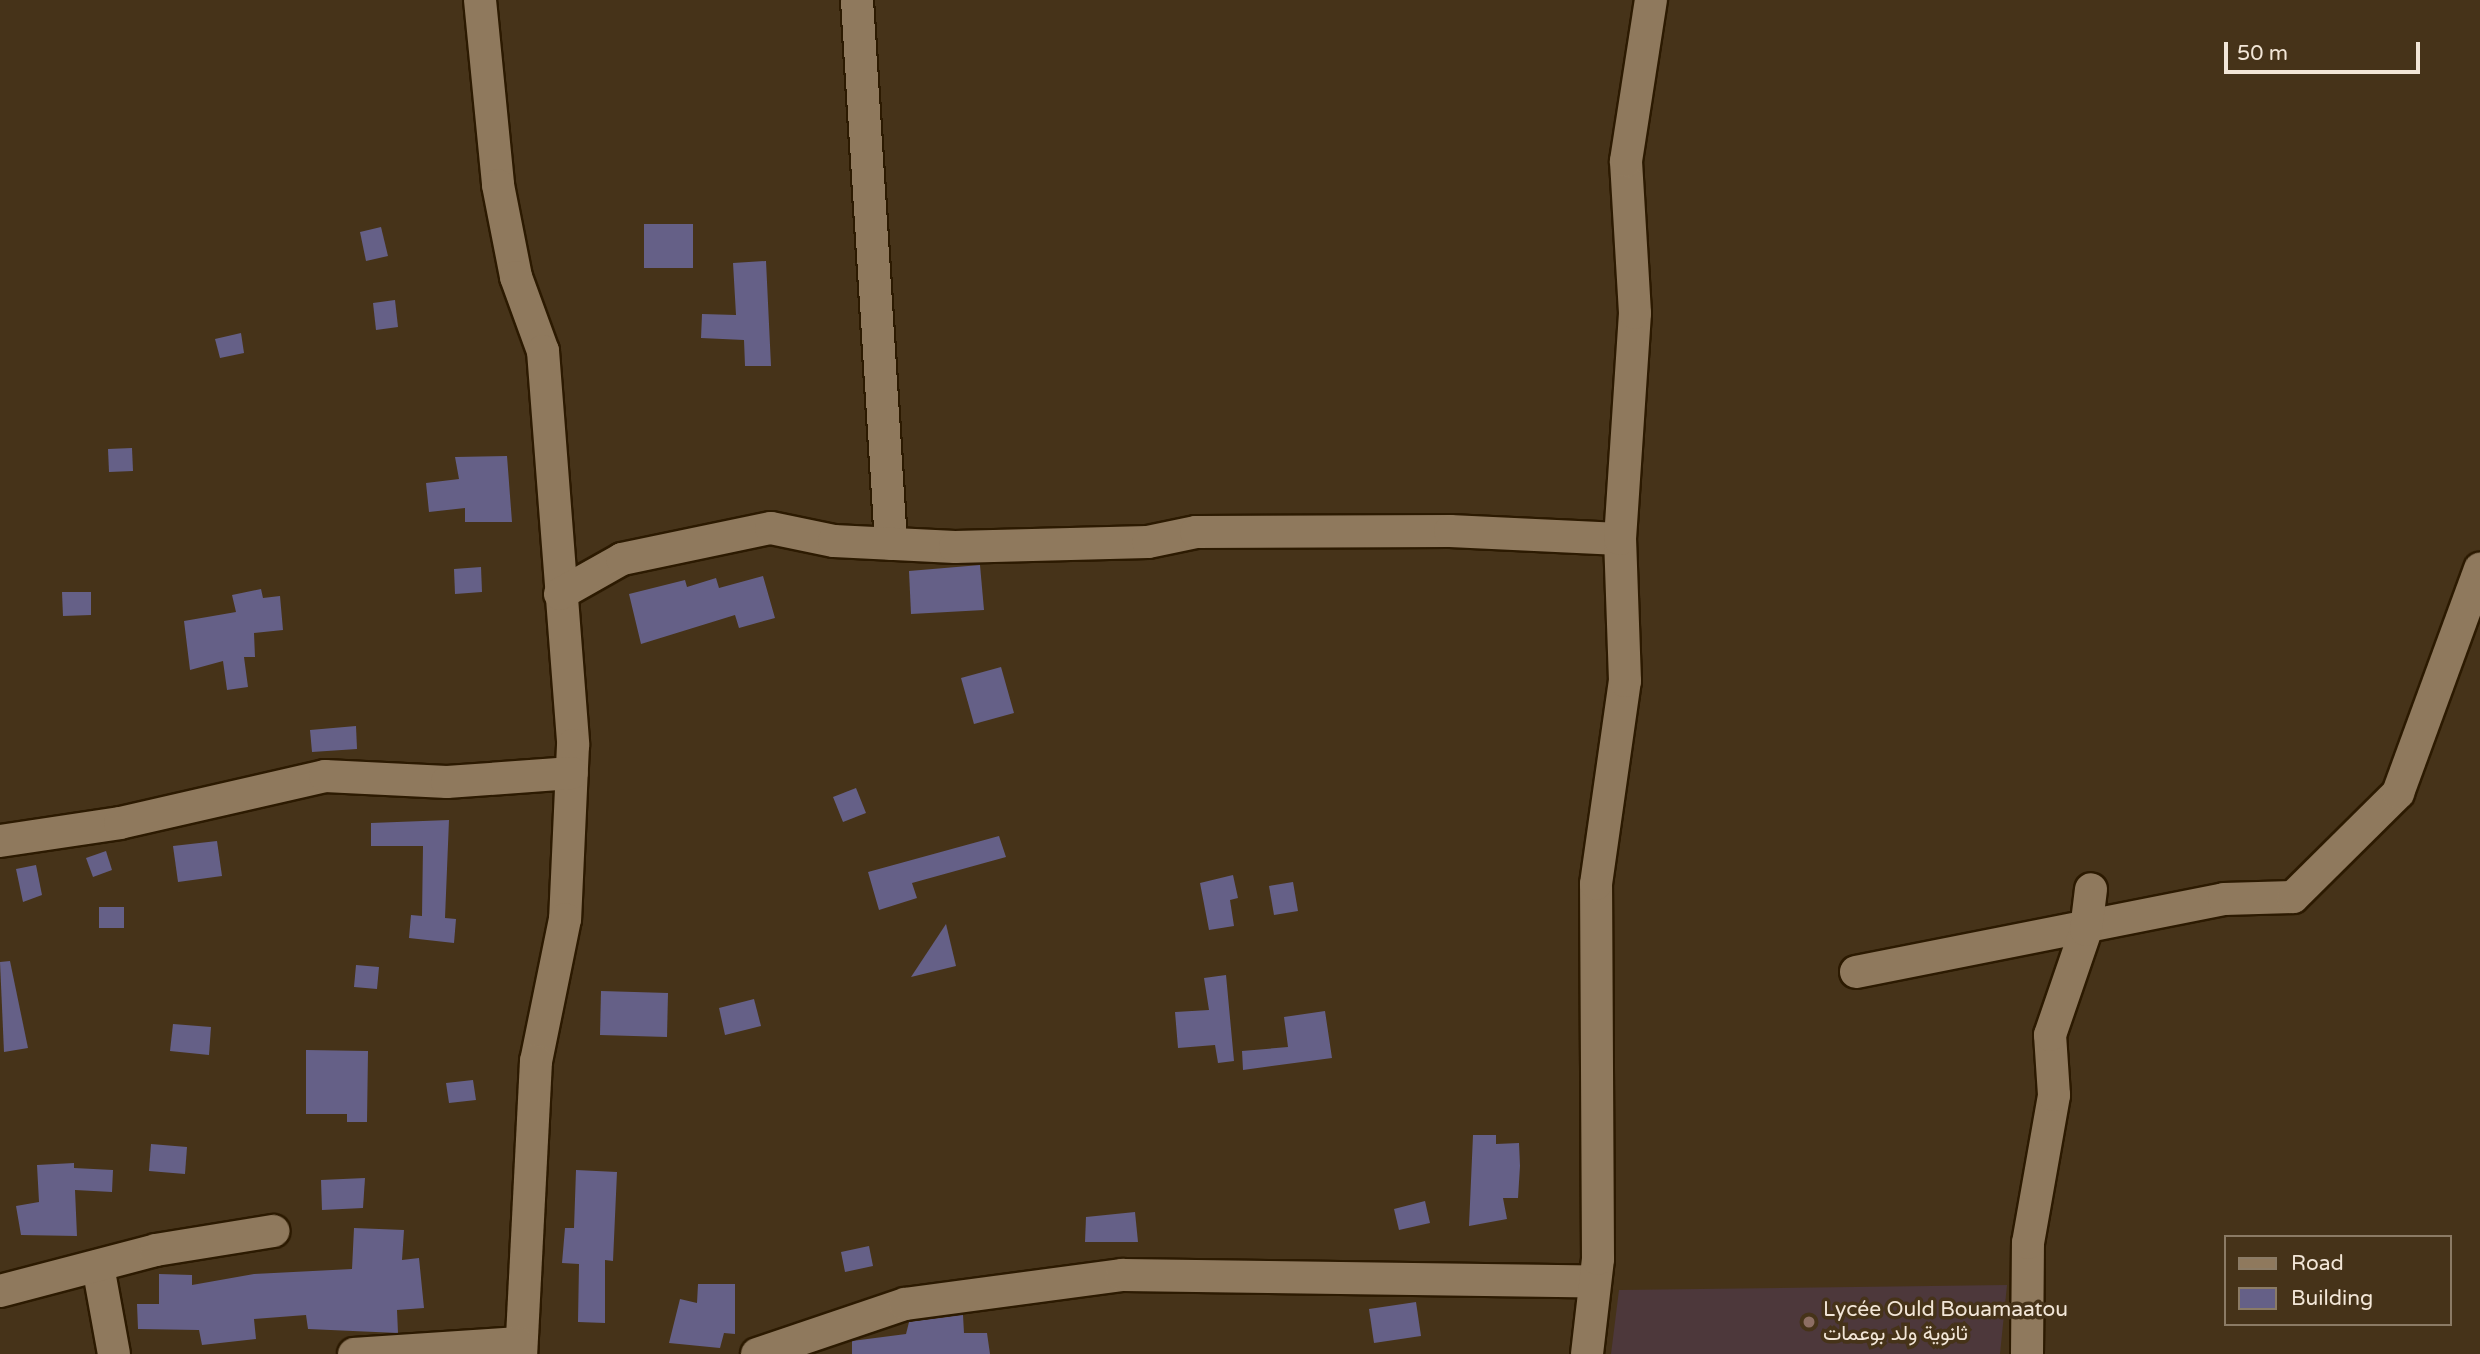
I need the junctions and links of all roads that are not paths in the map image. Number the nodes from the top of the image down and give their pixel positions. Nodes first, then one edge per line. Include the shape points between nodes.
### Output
1 (480, 0) edge
2 (857, 0) edge
3 (1651, 0) edge
4 (1620, 538) junction
5 (891, 544) junction
6 (2480, 569) edge
7 (560, 594) junction
8 (572, 772) junction
9 (0, 841) edge
10 (2091, 889) dead end
11 (2087, 930) junction
12 (1856, 972) dead end
13 (273, 1231) dead end
14 (98, 1266) junction
15 (1595, 1282) junction
16 (0, 1291) edge
17 (520, 1349) edge
18 (114, 1354) edge
19 (354, 1354) edge
20 (757, 1354) edge
21 (1587, 1354) edge
22 (2027, 1354) edge

1 - 7 street via 498,185 516,277 543,351
2 - 5 street
3 - 4 street via 1626,161 1635,313
4 - 5 street via 1196,532 1149,542
4 - 15 street via 1626,582 1625,681 1596,884
5 - 7 street via 771,528 622,559
6 - 11 street via 2398,793 2293,897 2224,899
7 - 8 street
8 - 9 street via 447,782 325,776 120,822
8 - 17 street via 565,919 536,1061
10 - 11 street
11 - 12 street
11 - 22 street via 2050,1035 2054,1095 2028,1242
13 - 14 street via 156,1250
14 - 16 street
14 - 18 street
15 - 20 street via 1122,1275 905,1304
15 - 21 street
17 - 19 street

